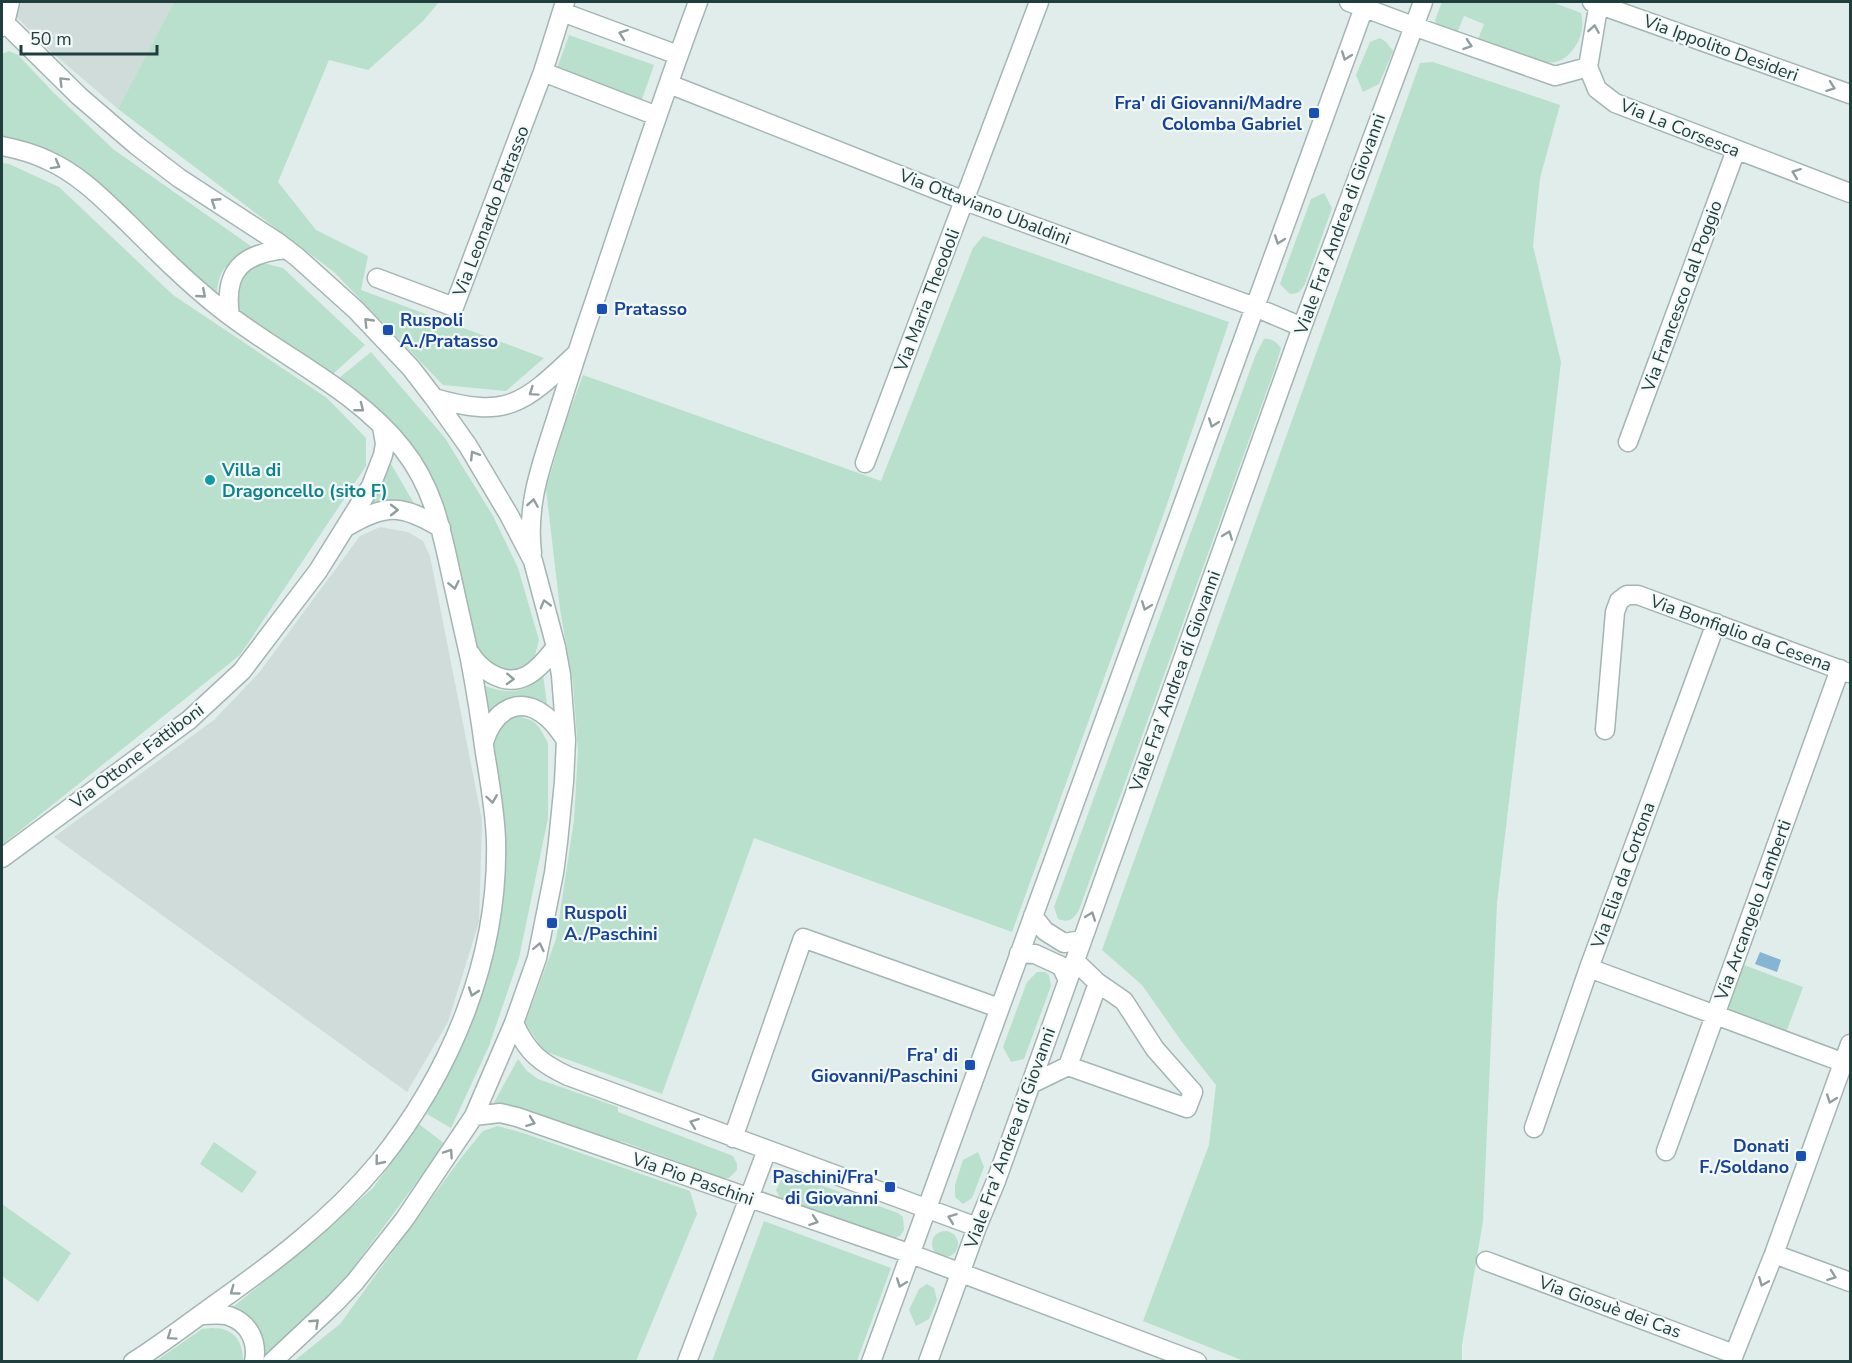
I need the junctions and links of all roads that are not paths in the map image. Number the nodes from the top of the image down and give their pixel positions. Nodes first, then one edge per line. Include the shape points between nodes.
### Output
1 (10, 2) edge
2 (698, 2) edge
3 (1039, 2) edge
4 (1423, 2) edge
5 (1596, 2) edge
6 (1360, 3) edge
7 (563, 7) edge
8 (3, 23) edge
9 (1413, 26) junction
10 (678, 55) junction
11 (1588, 67) junction
12 (543, 72) junction
13 (669, 84) junction
14 (1851, 94) edge
15 (657, 116) junction
16 (2, 146) edge
17 (1736, 150) junction
18 (1851, 193) edge
19 (965, 201) junction
20 (287, 249) junction
21 (377, 278) dead end
22 (1255, 307) junction
23 (230, 316) junction
24 (1302, 327) junction
25 (577, 354) junction
26 (434, 398) junction
27 (382, 426) junction
28 (1628, 442) dead end
29 (865, 463) dead end
30 (346, 527) junction
31 (441, 528) junction
32 (533, 561) junction
33 (1716, 623) junction
34 (467, 646) junction
35 (556, 647) junction
36 (1845, 671) edge
37 (1605, 730) dead end
38 (566, 740) junction
39 (483, 742) junction
40 (2, 858) edge
41 (1033, 916) junction
42 (1082, 940) junction
43 (1019, 953) junction
44 (1074, 961) junction
45 (1589, 968) junction
46 (1068, 980) junction
47 (1098, 983) junction
48 (999, 1008) junction
49 (1715, 1015) junction
50 (514, 1023) junction
51 (1851, 1044) edge
52 (1847, 1064) edge
53 (1068, 1066) junction
54 (1031, 1084) junction
55 (474, 1116) junction
56 (1534, 1128) dead end
57 (733, 1138) junction
58 (767, 1150) junction
59 (1666, 1151) dead end
60 (749, 1198) junction
61 (927, 1208) junction
62 (977, 1227) junction
63 (911, 1254) junction
64 (1774, 1254) junction
65 (1486, 1261) dead end
66 (960, 1272) junction
67 (1851, 1282) edge
68 (200, 1315) junction
69 (1732, 1358) edge
70 (138, 1360) edge
71 (254, 1362) edge
72 (272, 1362) edge
73 (687, 1362) edge
74 (871, 1362) edge
75 (928, 1362) edge
76 (1197, 1362) edge

1 - 8 street
2 - 10 street
3 - 19 street, Via Maria Theodoli
4 - 9 street, Viale Fra' Andrea di Giovanni
11 -> 5 street
5 -> 14 street, Via Ippolito Desideri
6 - 9 street
6 -> 22 street
10 -> 7 street, Via Leonardo Patrasso
7 - 12 street, Via Leonardo Patrasso
20 -> 8 street via 136,145
9 -> 11 street via 1555,76
9 - 24 street, Viale Fra' Andrea di Giovanni
10 - 13 street
11 - 17 street, Via La Corsesca via 1597,89 1615,103
12 - 15 street
12 - 21 street, Via Leonardo Patrasso via 454,307
13 - 15 street
13 - 19 street, Via Ottaviano Ubaldini
15 - 25 street
16 -> 23 street via 44,158 79,179
18 -> 17 street, Via La Corsesca
17 - 28 street, Via Francesco dal Poggio
19 - 22 street, Via Ottaviano Ubaldini
19 - 29 street, Via Maria Theodoli
20 - 23 street via 253,256 239,268 229,291
26 -> 20 street via 356,310
22 - 24 street, Via Ottaviano Ubaldini
22 -> 41 street
23 -> 27 street via 333,386
42 -> 24 street, Viale Fra' Andrea di Giovanni
25 -> 26 street via 537,390 512,404 468,406
32 -> 25 street via 532,503 537,477
32 -> 26 street via 496,490
27 - 30 street, Via Ottone Fattiboni via 382,462
27 - 31 street via 417,470 433,500
30 -> 31 street, Via Ottone Fattiboni via 372,513 401,510
30 - 40 street, Via Ottone Fattiboni via 318,571 242,671 189,720
31 -> 34 street
35 -> 32 street
33 - 36 street, Via Bonfiglio da Cesena
33 - 37 street, Via Bonfiglio da Cesena via 1638,595 1623,597 1615,612
33 - 45 street, Via Elia da Cortona
34 -> 35 street via 486,671 512,681 532,673
34 - 39 street
35 - 38 street
36 - 49 street, Via Arcangelo Lamberti
38 - 39 street via 547,717 520,706 498,715
50 -> 38 street via 537,958 552,883
39 -> 68 street via 494,808 494,893 480,972 457,1032 401,1132 364,1178 314,1228
41 - 42 street via 1045,931 1064,943
41 - 43 street
42 - 44 street, Viale Fra' Andrea di Giovanni
43 - 46 street via 1035,954 1061,966
43 - 48 street
44 - 46 street, Viale Fra' Andrea di Giovanni
44 - 47 street
45 - 49 street
45 - 56 street, Via Elia da Cortona
46 - 54 street, Viale Fra' Andrea di Giovanni
47 - 53 street
47 - 53 street via 1124,1001 1155,1049 1193,1092 1187,1108
48 - 57 street via 803,938
48 - 61 street
49 - 52 street
49 - 59 street, Via Arcangelo Lamberti
50 - 55 street
57 -> 50 street via 552,1069 531,1052
51 - 52 street
52 -> 64 street
53 - 54 street
54 - 62 street, Viale Fra' Andrea di Giovanni
55 -> 60 street, Via Pio Paschini via 500,1113 517,1117
72 -> 55 street via 355,1282 404,1220
57 - 58 street
58 - 60 street
58 - 61 street
60 -> 63 street, Via Pio Paschini
60 - 73 street
62 -> 61 street
61 - 63 street
62 - 66 street, Viale Fra' Andrea di Giovanni
63 - 66 street, Via Pio Paschini
63 -> 74 street
64 -> 67 street
64 -> 69 street
65 - 69 street, Via Giosuè dei Cas
66 - 75 street, Viale Fra' Andrea di Giovanni
66 - 76 street, Via Pio Paschini
68 -> 70 street
68 - 71 street via 228,1316 241,1323 255,1343

